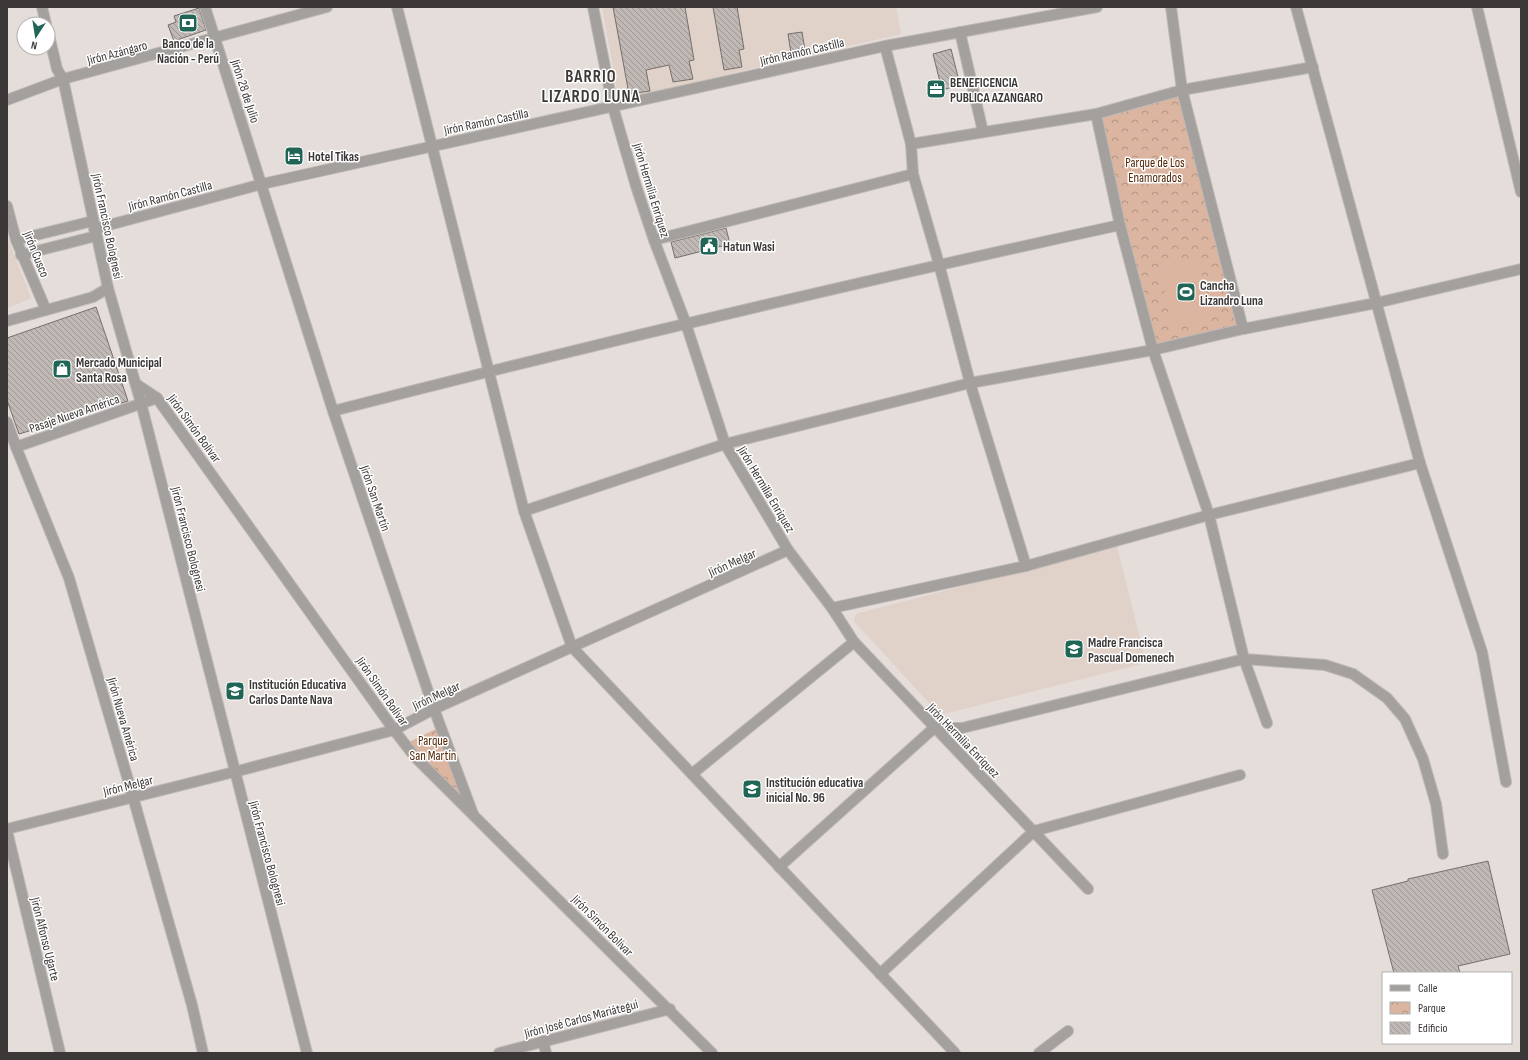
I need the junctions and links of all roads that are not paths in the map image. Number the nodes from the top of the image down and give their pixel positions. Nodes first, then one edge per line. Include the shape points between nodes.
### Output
1 (205, 7) edge
2 (327, 7) edge
3 (397, 7) edge
4 (593, 7) edge
5 (1097, 7) edge
6 (1171, 7) edge
7 (1296, 7) edge
8 (1477, 7) edge
9 (960, 32) junction
10 (215, 39) junction
11 (885, 46) junction
12 (54, 56) edge
13 (1313, 67) junction
14 (63, 80) junction
15 (1182, 90) junction
16 (7, 100) edge
17 (613, 106) junction
18 (1096, 114) junction
19 (983, 132) junction
20 (911, 144) junction
21 (431, 147) junction
22 (913, 174) junction
23 (262, 184) junction
24 (1521, 192) edge
25 (7, 206) edge
26 (1120, 225) junction
27 (10, 227) edge
28 (95, 229) junction
29 (16, 240) junction
30 (654, 240) junction
31 (21, 255) junction
32 (939, 264) junction
33 (1521, 269) edge
34 (108, 288) junction
35 (1376, 303) junction
36 (46, 310) junction
37 (7, 321) edge
38 (686, 324) junction
39 (1243, 329) junction
40 (1154, 350) junction
41 (488, 371) junction
42 (970, 383) junction
43 (136, 384) junction
44 (157, 398) junction
45 (141, 403) junction
46 (333, 411) junction
47 (7, 422) edge
48 (725, 444) junction
49 (16, 447) junction
50 (1420, 464) junction
51 (524, 511) junction
52 (1209, 515) junction
53 (788, 550) junction
54 (1026, 566) junction
55 (832, 608) junction
56 (854, 642) junction
57 (572, 647) junction
58 (1244, 659) junction
59 (434, 709) junction
60 (1267, 723) dead end
61 (934, 728) junction
62 (394, 730) junction
63 (234, 772) junction
64 (692, 774) junction
65 (1240, 775) dead end
66 (1506, 782) dead end
67 (133, 798) junction
68 (474, 817) junction
69 (7, 830) edge
70 (1034, 830) junction
71 (1442, 854) dead end
72 (779, 867) junction
73 (1088, 889) dead end
74 (880, 974) junction
75 (670, 1009) junction
76 (1068, 1031) dead end
77 (543, 1042) junction
78 (60, 1053) edge
79 (203, 1053) edge
80 (307, 1053) edge
81 (499, 1053) edge
82 (546, 1053) edge
83 (712, 1053) edge
84 (955, 1053) edge
85 (1039, 1053) edge

1 - 10 street, Jirón 28 de Julio
2 - 10 street, Jirón Azángaro
3 - 21 street
4 - 17 street, Jirón Hermilia Enriquez
5 - 9 street, Jirón Ramón Castilla
6 - 15 street
7 - 13 street
8 - 24 street
9 - 11 street, Jirón Ramón Castilla
9 - 19 street
10 - 14 street, Jirón Azángaro
10 - 23 street, Jirón 28 de Julio
11 - 17 street, Jirón Ramón Castilla
11 - 20 street
12 - 14 street, Jirón Francisco Bolognesi
13 - 15 street
13 - 35 street
14 - 16 street, Jirón Azángaro
14 - 28 street, Jirón Francisco Bolognesi
15 - 18 street
15 - 39 street
17 - 21 street, Jirón Ramón Castilla
17 - 30 street, Jirón Hermilia Enriquez
18 - 19 street
18 - 26 street
19 - 20 street
20 - 22 street
21 - 23 street, Jirón Ramón Castilla
21 - 41 street
22 - 30 street
22 - 32 street
23 - 28 street, Jirón Ramón Castilla
23 - 46 street, Jirón San Martín
25 - 27 street, Jirón Cusco
26 - 32 street
26 - 40 street
27 - 29 street, Jirón Cusco
28 - 29 street
28 - 31 street
28 - 34 street, Jirón Francisco Bolognesi
29 - 31 street, Jirón Cusco
30 - 38 street, Jirón Hermilia Enriquez
31 - 36 street, Jirón Cusco
32 - 38 street
32 - 42 street
33 - 35 street
34 - 36 street via 92,297
34 - 43 street, Jirón Francisco Bolognesi
35 - 39 street
35 - 50 street
36 - 37 street
38 - 41 street
38 - 48 street, Jirón Hermilia Enriquez
39 - 40 street
40 - 42 street
40 - 52 street
41 - 46 street
41 - 51 street
42 - 48 street
42 - 54 street
43 - 44 street, Jirón Simón Bolívar
43 - 45 street, Jirón Francisco Bolognesi
44 - 45 street, Pasaje Nueva América
44 - 62 street, Jirón Simón Bolívar
45 - 49 street, Pasaje Nueva América
45 - 63 street, Jirón Francisco Bolognesi
46 - 59 street, Jirón San Martín
47 - 49 street, Jirón Nueva América
48 - 51 street
48 - 53 street, Jirón Hermilia Enriquez
49 - 67 street, Jirón Nueva América via 70,578
50 - 52 street
50 - 66 street via 1482,652
51 - 57 street
52 - 54 street
52 - 58 street
53 - 55 street, Jirón Hermilia Enriquez
53 - 57 street, Jirón Melgar
54 - 55 street
55 - 56 street, Jirón Hermilia Enriquez
56 - 61 street, Jirón Hermilia Enriquez
56 - 64 street
57 - 59 street, Jirón Melgar
57 - 64 street
58 - 60 street
58 - 61 street via 962,728
58 - 71 street via 1326,665 1353,674 1387,698 1405,719 1423,759 1436,804
59 - 62 street, Jirón Melgar
59 - 68 street, Jirón San Martín
61 - 70 street, Jirón Hermilia Enriquez
61 - 72 street
62 - 63 street, Jirón Melgar
62 - 68 street, Jirón Simón Bolívar via 415,757
63 - 67 street, Jirón Melgar
63 - 80 street, Jirón Francisco Bolognesi
64 - 72 street
65 - 70 street
67 - 69 street, Jirón Melgar
67 - 79 street, Jirón Nueva América via 190,997
68 - 75 street, Jirón Simón Bolívar
69 - 78 street, Jirón Alfonso Ugarte
70 - 73 street, Jirón Hermilia Enriquez
70 - 74 street
72 - 74 street
74 - 84 street
75 - 77 street, Jirón José Carlos Mariátegui
75 - 83 street, Jirón Simón Bolívar
76 - 85 street
77 - 81 street, Jirón José Carlos Mariátegui
77 - 82 street

